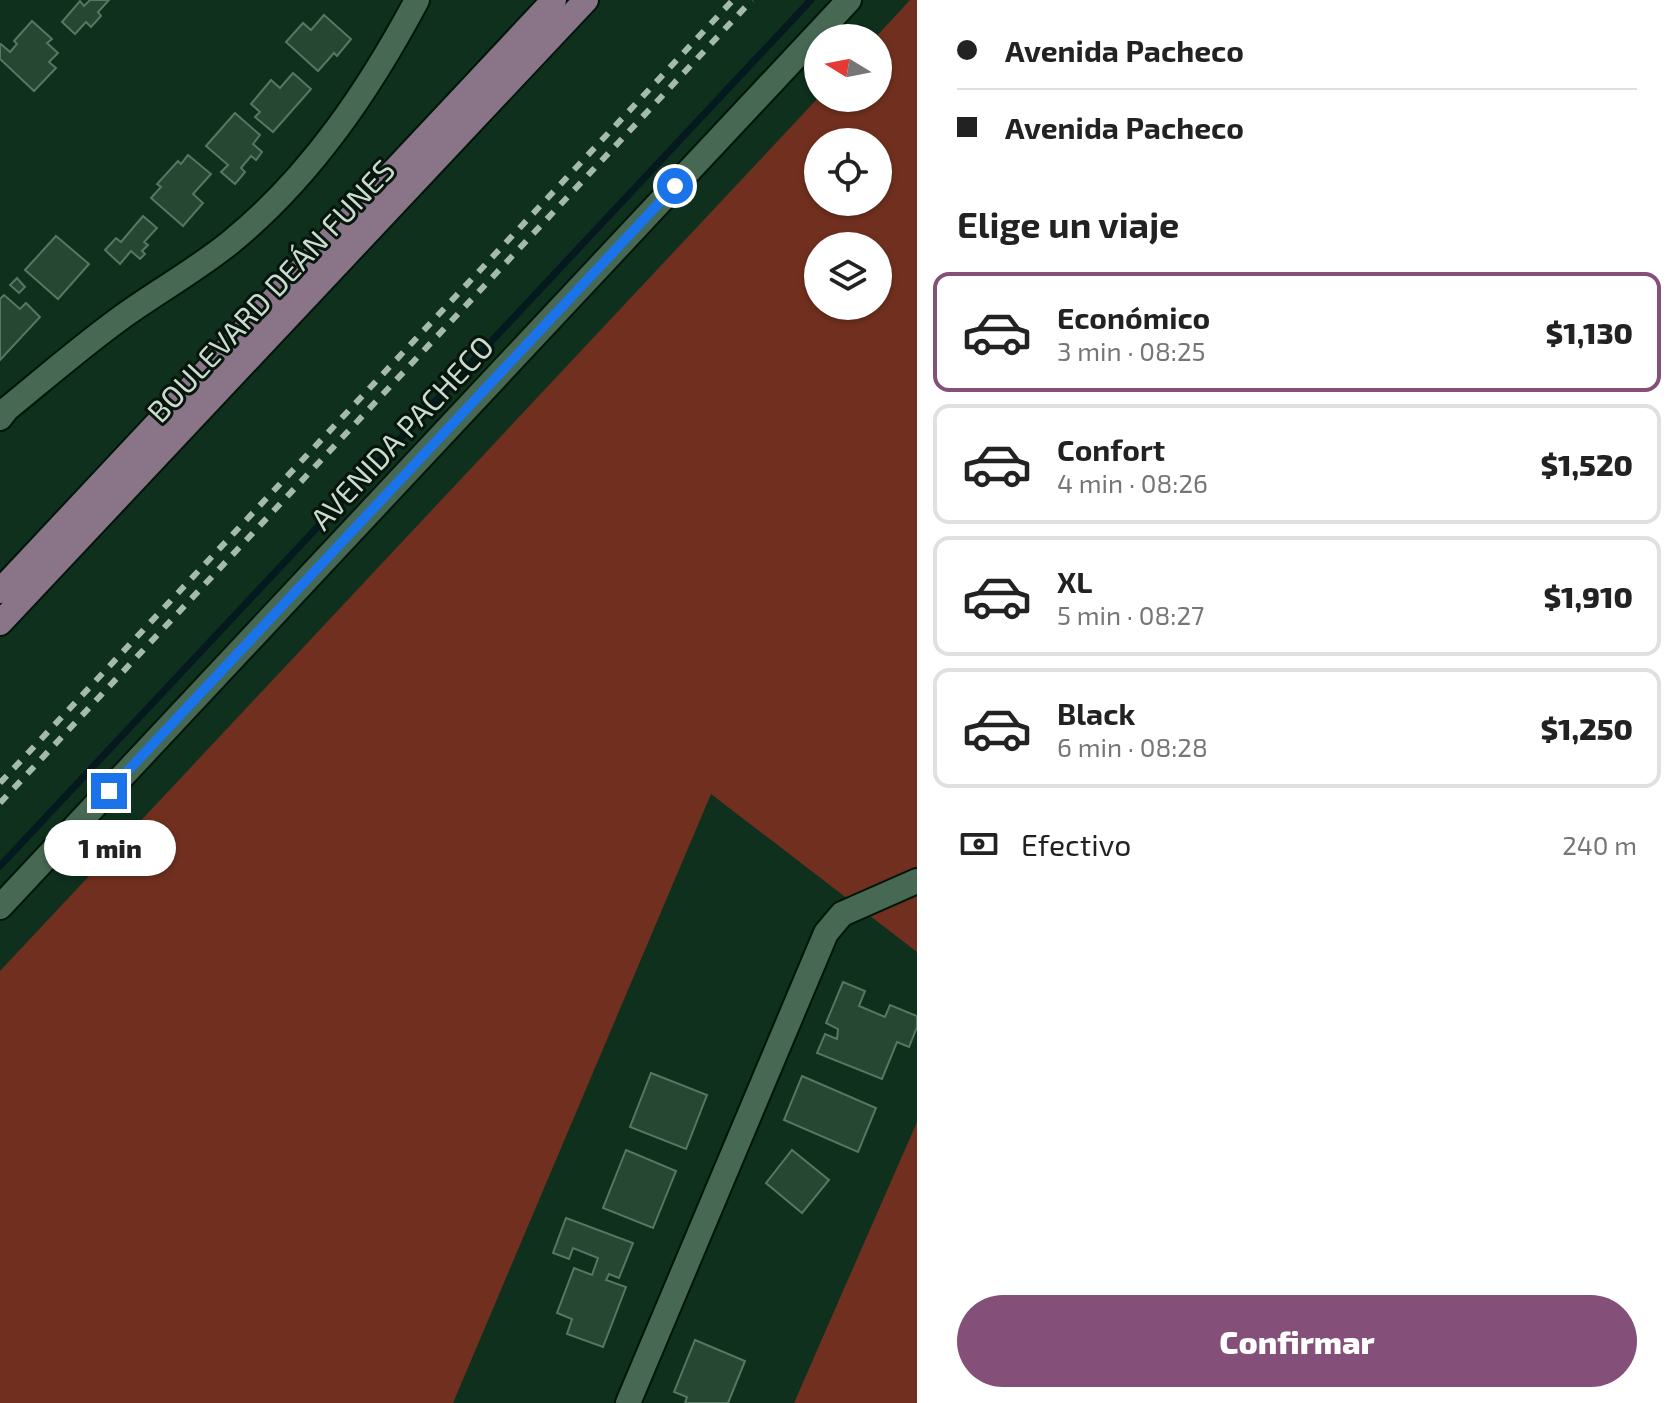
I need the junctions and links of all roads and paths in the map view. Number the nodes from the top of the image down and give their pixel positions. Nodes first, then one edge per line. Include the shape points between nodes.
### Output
1 (417, 0) edge
2 (554, 0) edge
3 (586, 0) edge
4 (849, 0) edge
5 (2, 409) edge
6 (0, 591) edge
7 (0, 623) edge
8 (917, 881) edge
9 (0, 907) edge
10 (628, 1403) edge

1 - 5 street via 341,124 288,189 232,241
2 - 6 main road, BOULEVARD DEÁN FUNES
3 - 7 main road, BOULEVARD DEÁN FUNES
4 - 9 street, AVENIDA PACHECO
8 - 10 street via 842,914 826,933

